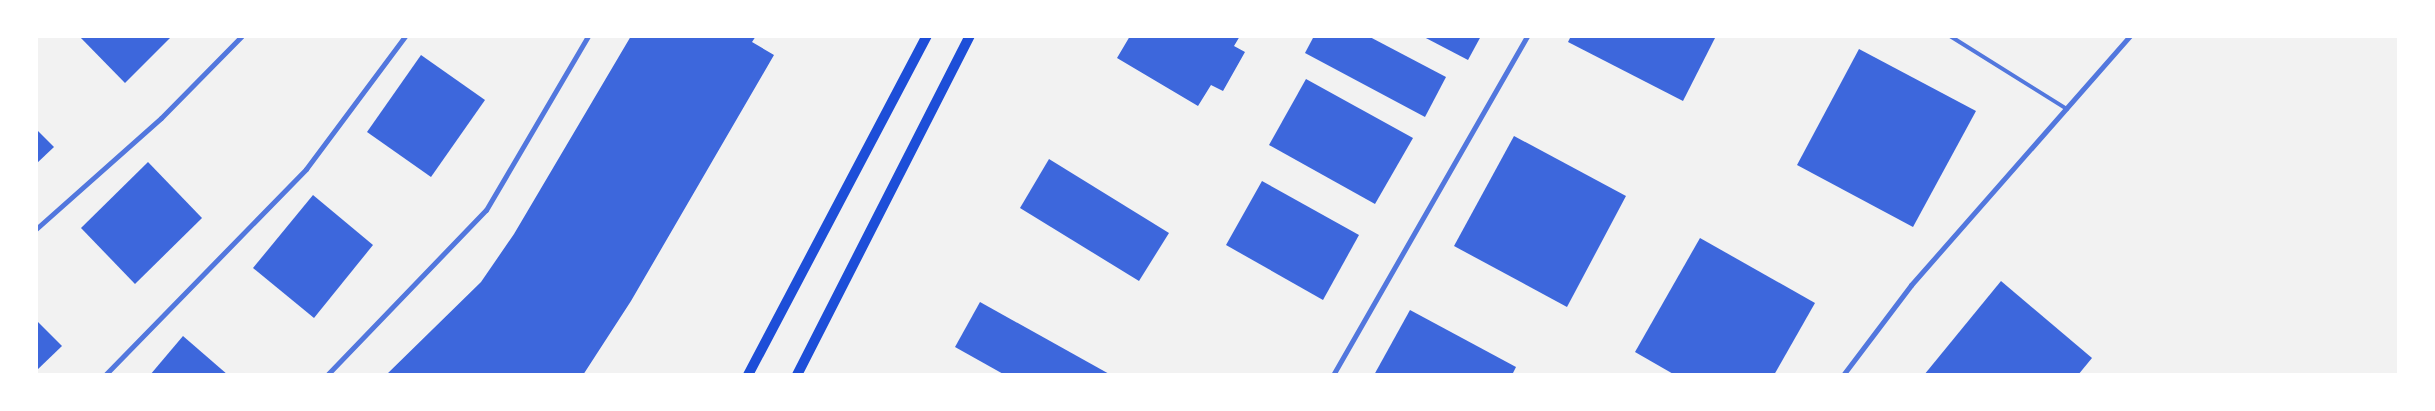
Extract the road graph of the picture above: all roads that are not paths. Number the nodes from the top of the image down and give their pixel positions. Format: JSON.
{"nodes":[{"id":1,"x":242,"y":36,"type":"edge"},
{"id":2,"x":405,"y":36,"type":"edge"},
{"id":3,"x":588,"y":36,"type":"edge"},
{"id":4,"x":928,"y":36,"type":"edge"},
{"id":5,"x":970,"y":36,"type":"edge"},
{"id":6,"x":1527,"y":36,"type":"edge"},
{"id":7,"x":1950,"y":36,"type":"edge"},
{"id":8,"x":2130,"y":36,"type":"edge"},
{"id":9,"x":2067,"y":109,"type":"junction"},
{"id":10,"x":36,"y":229,"type":"edge"},
{"id":11,"x":105,"y":375,"type":"edge"},
{"id":12,"x":327,"y":375,"type":"edge"},
{"id":13,"x":748,"y":375,"type":"edge"},
{"id":14,"x":797,"y":375,"type":"edge"},
{"id":15,"x":1332,"y":375,"type":"edge"},
{"id":16,"x":1843,"y":375,"type":"edge"}],
"edges":[{"from":1,"to":10,"type":"street"},
{"from":2,"to":11,"type":"street"},
{"from":3,"to":12,"type":"street"},
{"from":4,"to":13,"type":"main road"},
{"from":5,"to":14,"type":"main road"},
{"from":6,"to":15,"type":"street"},
{"from":7,"to":9,"type":"lane"},
{"from":8,"to":9,"type":"street"},
{"from":9,"to":16,"type":"street"}]}
